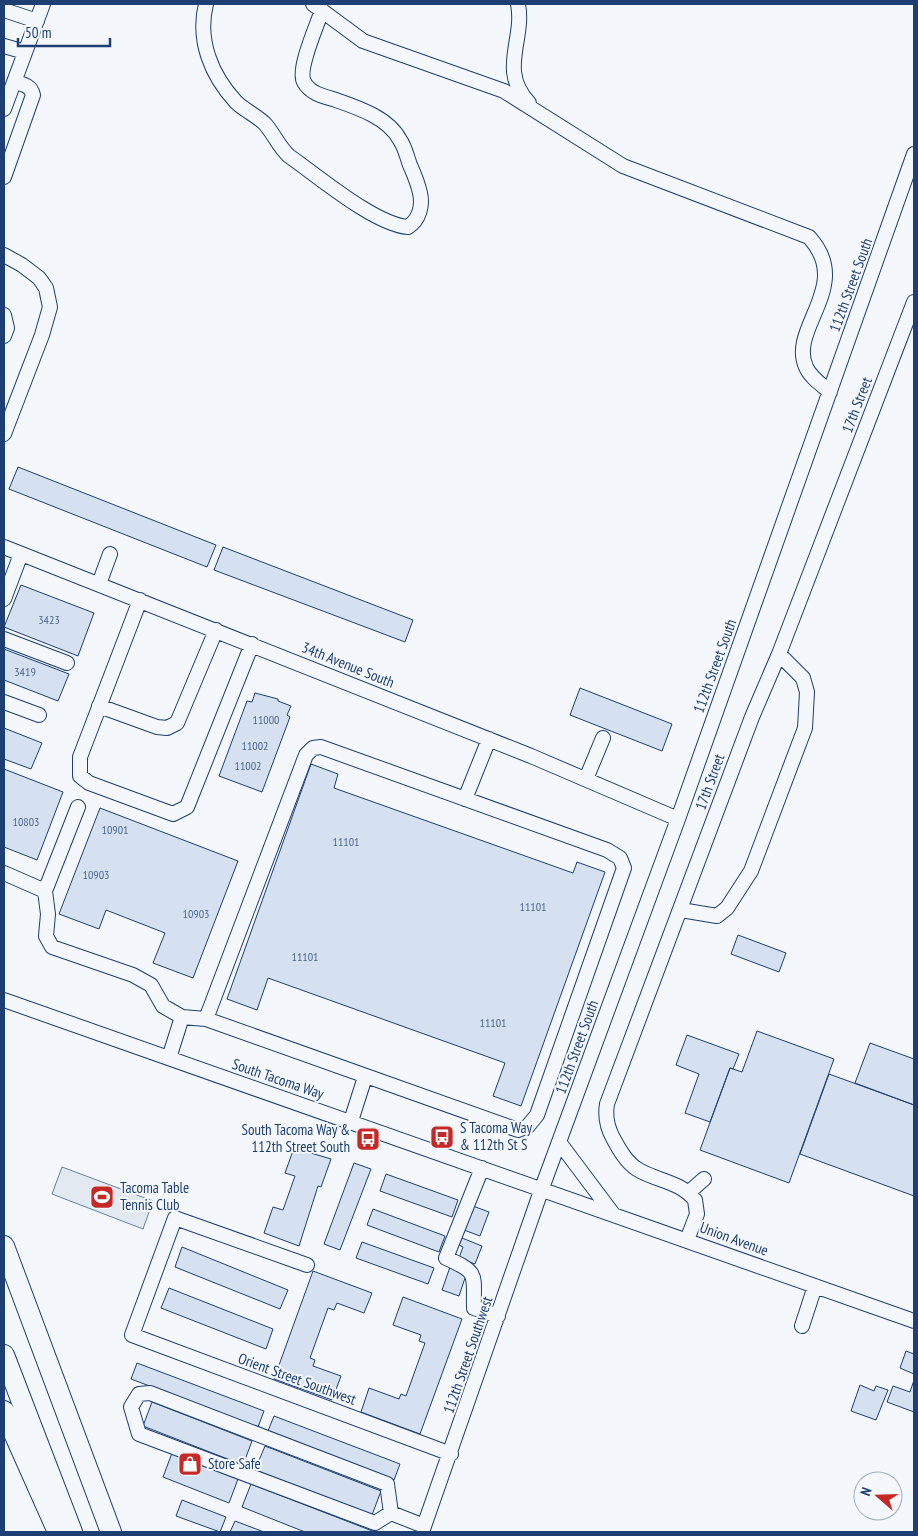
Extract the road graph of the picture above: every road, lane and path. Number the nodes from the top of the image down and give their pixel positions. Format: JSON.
{"nodes":[{"id":1,"x":44,"y":4,"type":"edge"},
{"id":2,"x":206,"y":4,"type":"edge"},
{"id":3,"x":518,"y":4,"type":"edge"},
{"id":4,"x":318,"y":7,"type":"edge"},
{"id":5,"x":4,"y":10,"type":"edge"},
{"id":6,"x":37,"y":21,"type":"junction"},
{"id":7,"x":4,"y":46,"type":"edge"},
{"id":8,"x":25,"y":52,"type":"junction"},
{"id":9,"x":14,"y":82,"type":"junction"},
{"id":10,"x":4,"y":109,"type":"edge"},
{"id":11,"x":550,"y":120,"type":"junction"},
{"id":12,"x":914,"y":154,"type":"edge"},
{"id":13,"x":4,"y":177,"type":"edge"},
{"id":14,"x":4,"y":255,"type":"edge"},
{"id":15,"x":914,"y":302,"type":"edge"},
{"id":16,"x":4,"y":315,"type":"edge"},
{"id":17,"x":4,"y":336,"type":"edge"},
{"id":18,"x":830,"y":392,"type":"junction"},
{"id":19,"x":4,"y":434,"type":"edge"},
{"id":20,"x":4,"y":539,"type":"edge"},
{"id":21,"x":4,"y":547,"type":"edge"},
{"id":22,"x":21,"y":554,"type":"junction"},
{"id":23,"x":110,"y":554,"type":"dead end"},
{"id":24,"x":100,"y":584,"type":"junction"},
{"id":25,"x":4,"y":599,"type":"edge"},
{"id":26,"x":140,"y":600,"type":"junction"},
{"id":27,"x":216,"y":630,"type":"junction"},
{"id":28,"x":4,"y":639,"type":"edge"},
{"id":29,"x":252,"y":644,"type":"junction"},
{"id":30,"x":779,"y":654,"type":"junction"},
{"id":31,"x":67,"y":663,"type":"dead end"},
{"id":32,"x":4,"y":702,"type":"edge"},
{"id":33,"x":100,"y":706,"type":"junction"},
{"id":34,"x":39,"y":715,"type":"dead end"},
{"id":35,"x":603,"y":738,"type":"dead end"},
{"id":36,"x":489,"y":739,"type":"junction"},
{"id":37,"x":586,"y":779,"type":"junction"},
{"id":38,"x":465,"y":799,"type":"junction"},
{"id":39,"x":78,"y":807,"type":"dead end"},
{"id":40,"x":678,"y":819,"type":"junction"},
{"id":41,"x":4,"y":873,"type":"edge"},
{"id":42,"x":45,"y":891,"type":"junction"},
{"id":43,"x":681,"y":910,"type":"junction"},
{"id":44,"x":4,"y":1000,"type":"edge"},
{"id":45,"x":182,"y":1017,"type":"junction"},
{"id":46,"x":206,"y":1019,"type":"junction"},
{"id":47,"x":169,"y":1058,"type":"junction"},
{"id":48,"x":365,"y":1077,"type":"junction"},
{"id":49,"x":350,"y":1122,"type":"junction"},
{"id":50,"x":559,"y":1142,"type":"junction"},
{"id":51,"x":482,"y":1168,"type":"junction"},
{"id":52,"x":704,"y":1179,"type":"dead end"},
{"id":53,"x":542,"y":1188,"type":"junction"},
{"id":54,"x":688,"y":1193,"type":"junction"},
{"id":55,"x":613,"y":1215,"type":"junction"},
{"id":56,"x":687,"y":1240,"type":"junction"},
{"id":57,"x":4,"y":1246,"type":"edge"},
{"id":58,"x":307,"y":1265,"type":"dead end"},
{"id":59,"x":816,"y":1286,"type":"junction"},
{"id":60,"x":498,"y":1316,"type":"junction"},
{"id":61,"x":914,"y":1321,"type":"edge"},
{"id":62,"x":802,"y":1326,"type":"dead end"},
{"id":63,"x":4,"y":1355,"type":"edge"},
{"id":64,"x":4,"y":1411,"type":"edge"},
{"id":65,"x":451,"y":1454,"type":"junction"},
{"id":66,"x":390,"y":1513,"type":"junction"},
{"id":67,"x":423,"y":1529,"type":"edge"},
{"id":68,"x":58,"y":1532,"type":"edge"},
{"id":69,"x":72,"y":1532,"type":"edge"},
{"id":70,"x":111,"y":1532,"type":"edge"}],
"edges":[{"from":1,"to":6,"type":"street"},
{"from":2,"to":4,"type":"street"},
{"from":3,"to":11,"type":"street"},
{"from":4,"to":11,"type":"street"},
{"from":5,"to":6,"type":"street"},
{"from":6,"to":8,"type":"street"},
{"from":7,"to":8,"type":"street"},
{"from":8,"to":9,"type":"street"},
{"from":9,"to":10,"type":"street"},
{"from":9,"to":13,"type":"street"},
{"from":11,"to":18,"type":"street"},
{"from":12,"to":18,"type":"street","name":"112th Street South"},
{"from":14,"to":19,"type":"street"},
{"from":15,"to":30,"type":"street","name":"17th Street"},
{"from":16,"to":17,"type":"street"},
{"from":18,"to":40,"type":"street","name":"112th Street South"},
{"from":20,"to":22,"type":"street"},
{"from":21,"to":22,"type":"street","name":"34th Avenue South"},
{"from":22,"to":24,"type":"street","name":"34th Avenue South"},
{"from":22,"to":25,"type":"street"},
{"from":23,"to":24,"type":"street"},
{"from":24,"to":26,"type":"street","name":"34th Avenue South"},
{"from":26,"to":27,"type":"street","name":"34th Avenue South"},
{"from":26,"to":33,"type":"street"},
{"from":27,"to":29,"type":"street","name":"34th Avenue South"},
{"from":27,"to":33,"type":"street"},
{"from":28,"to":31,"type":"street"},
{"from":29,"to":33,"type":"street"},
{"from":29,"to":36,"type":"street","name":"34th Avenue South"},
{"from":30,"to":43,"type":"street","name":"17th Street"},
{"from":30,"to":43,"type":"street"},
{"from":32,"to":34,"type":"street"},
{"from":35,"to":37,"type":"street"},
{"from":36,"to":37,"type":"street","name":"34th Avenue South"},
{"from":36,"to":38,"type":"street"},
{"from":37,"to":40,"type":"street","name":"34th Avenue South"},
{"from":38,"to":46,"type":"street"},
{"from":38,"to":48,"type":"street"},
{"from":39,"to":42,"type":"street"},
{"from":40,"to":50,"type":"street","name":"112th Street South"},
{"from":41,"to":42,"type":"street"},
{"from":42,"to":45,"type":"street"},
{"from":43,"to":54,"type":"street","name":"17th Street"},
{"from":44,"to":47,"type":"street","name":"South Tacoma Way"},
{"from":45,"to":46,"type":"street"},
{"from":45,"to":47,"type":"street"},
{"from":46,"to":48,"type":"street"},
{"from":47,"to":49,"type":"street","name":"South Tacoma Way"},
{"from":48,"to":49,"type":"street"},
{"from":49,"to":51,"type":"street","name":"South Tacoma Way"},
{"from":50,"to":53,"type":"street","name":"112th Street South"},
{"from":50,"to":55,"type":"street"},
{"from":51,"to":53,"type":"street","name":"South Tacoma Way"},
{"from":51,"to":60,"type":"street"},
{"from":52,"to":54,"type":"street"},
{"from":53,"to":55,"type":"street","name":"Union Avenue"},
{"from":53,"to":60,"type":"street","name":"112th Street Southwest"},
{"from":54,"to":56,"type":"street"},
{"from":55,"to":56,"type":"street","name":"Union Avenue"},
{"from":56,"to":59,"type":"street","name":"Union Avenue"},
{"from":57,"to":70,"type":"highway"},
{"from":58,"to":65,"type":"street","name":"Orient Street Southwest"},
{"from":59,"to":61,"type":"street","name":"Union Avenue"},
{"from":59,"to":62,"type":"street"},
{"from":60,"to":65,"type":"street","name":"112th Street Southwest"},
{"from":63,"to":69,"type":"highway"},
{"from":64,"to":68,"type":"highway"},
{"from":65,"to":67,"type":"street","name":"112th Street Southwest"},
{"from":66,"to":66,"type":"street"},
{"from":66,"to":67,"type":"street"}]}
